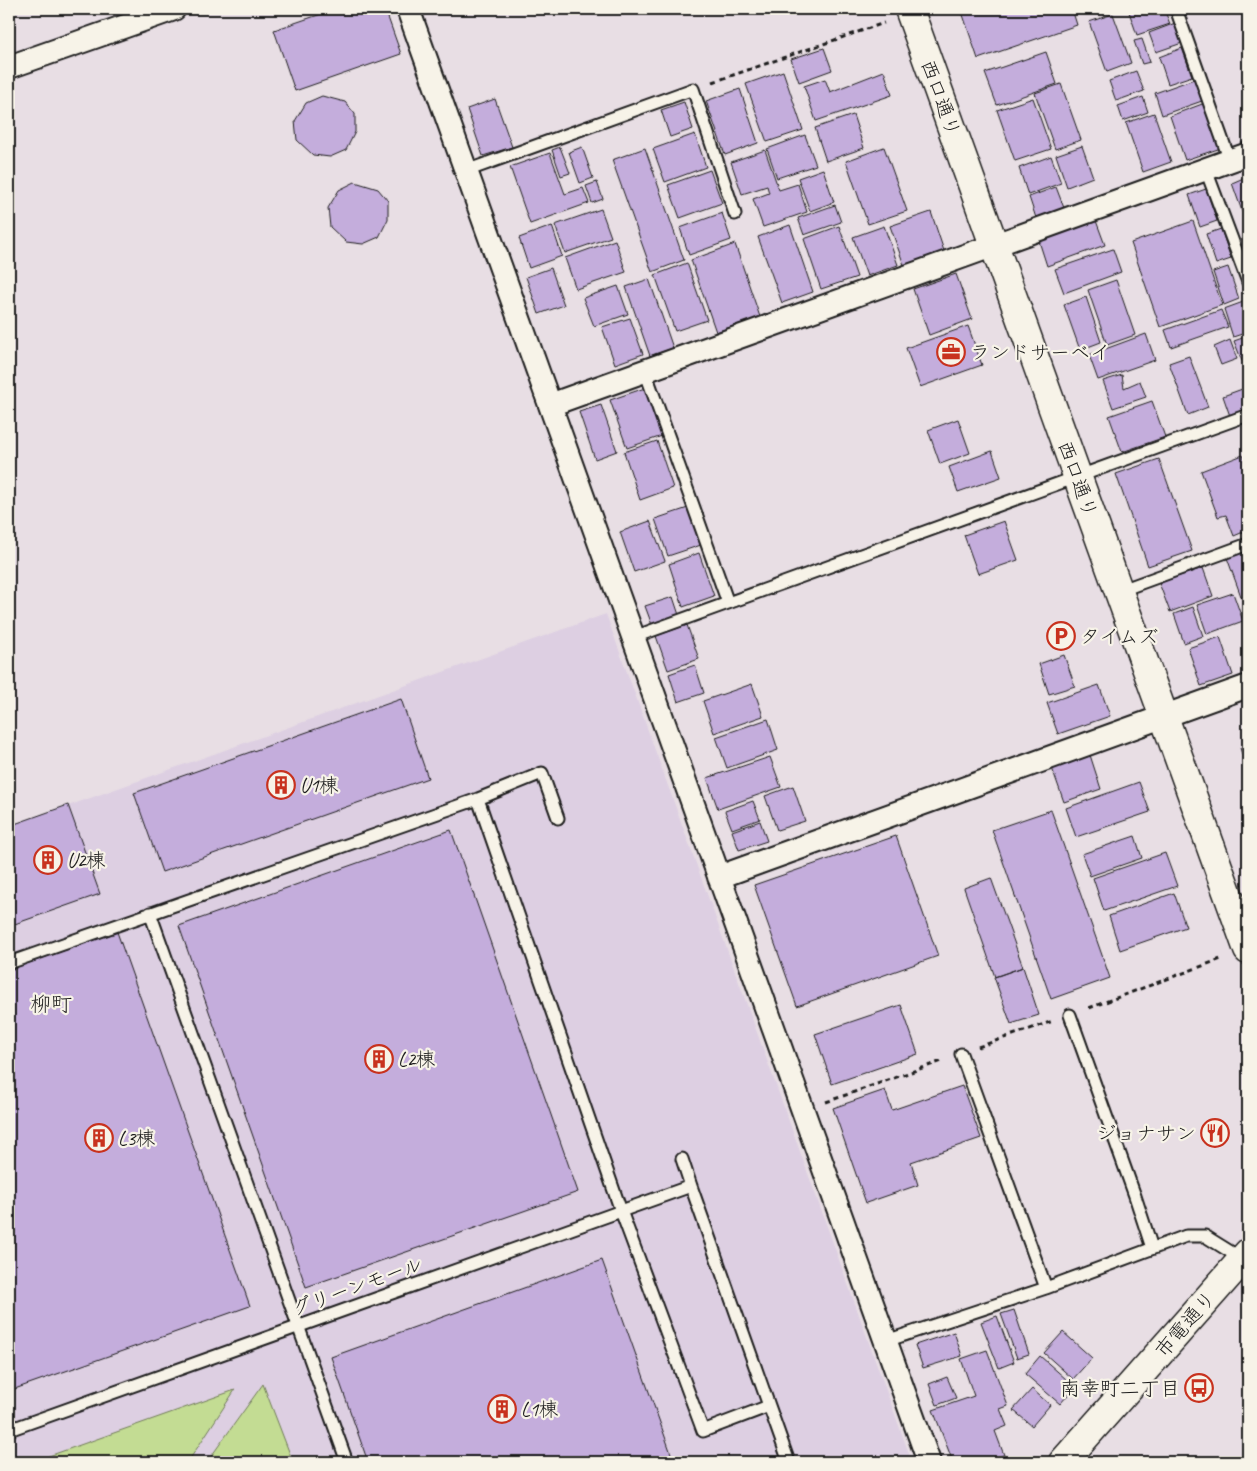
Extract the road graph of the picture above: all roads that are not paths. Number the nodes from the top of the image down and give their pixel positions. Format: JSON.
{"nodes":[{"id":1,"x":174,"y":9,"type":"edge"},
{"id":2,"x":408,"y":9,"type":"edge"},
{"id":3,"x":1176,"y":9,"type":"edge"},
{"id":4,"x":910,"y":11,"type":"edge"},
{"id":5,"x":9,"y":67,"type":"edge"},
{"id":6,"x":1239,"y":158,"type":"edge"},
{"id":7,"x":1206,"y":170,"type":"junction"},
{"id":8,"x":466,"y":171,"type":"junction"},
{"id":9,"x":735,"y":214,"type":"dead end"},
{"id":10,"x":994,"y":245,"type":"junction"},
{"id":11,"x":1248,"y":282,"type":"edge"},
{"id":12,"x":645,"y":371,"type":"junction"},
{"id":13,"x":550,"y":404,"type":"junction"},
{"id":14,"x":1248,"y":416,"type":"edge"},
{"id":15,"x":1078,"y":477,"type":"junction"},
{"id":16,"x":1248,"y":544,"type":"edge"},
{"id":17,"x":1118,"y":591,"type":"junction"},
{"id":18,"x":728,"y":603,"type":"junction"},
{"id":19,"x":634,"y":637,"type":"junction"},
{"id":20,"x":1248,"y":686,"type":"edge"},
{"id":21,"x":1164,"y":716,"type":"junction"},
{"id":22,"x":478,"y":799,"type":"junction"},
{"id":23,"x":558,"y":818,"type":"dead end"},
{"id":24,"x":719,"y":877,"type":"junction"},
{"id":25,"x":150,"y":913,"type":"junction"},
{"id":26,"x":1248,"y":950,"type":"edge"},
{"id":27,"x":9,"y":963,"type":"edge"},
{"id":28,"x":1070,"y":1015,"type":"road end"},
{"id":29,"x":960,"y":1054,"type":"road end"},
{"id":30,"x":682,"y":1159,"type":"dead end"},
{"id":31,"x":692,"y":1186,"type":"junction"},
{"id":32,"x":622,"y":1211,"type":"junction"},
{"id":33,"x":1152,"y":1248,"type":"junction"},
{"id":34,"x":1245,"y":1256,"type":"edge"},
{"id":35,"x":1046,"y":1288,"type":"junction"},
{"id":36,"x":298,"y":1327,"type":"junction"},
{"id":37,"x":886,"y":1341,"type":"junction"},
{"id":38,"x":769,"y":1406,"type":"junction"},
{"id":39,"x":9,"y":1430,"type":"edge"},
{"id":40,"x":347,"y":1462,"type":"edge"},
{"id":41,"x":789,"y":1462,"type":"edge"},
{"id":42,"x":929,"y":1462,"type":"edge"},
{"id":43,"x":1063,"y":1462,"type":"edge"}],
"edges":[{"from":1,"to":5,"type":"street"},
{"from":2,"to":8,"type":"street"},
{"from":3,"to":6,"type":"lane"},
{"from":4,"to":10,"type":"main road","name":"西口通り"},
{"from":6,"to":7,"type":"street"},
{"from":7,"to":10,"type":"street"},
{"from":7,"to":11,"type":"lane"},
{"from":8,"to":9,"type":"lane"},
{"from":8,"to":13,"type":"street"},
{"from":10,"to":12,"type":"street"},
{"from":10,"to":15,"type":"main road","name":"西口通り"},
{"from":12,"to":13,"type":"street"},
{"from":12,"to":18,"type":"lane"},
{"from":13,"to":19,"type":"street"},
{"from":14,"to":15,"type":"lane"},
{"from":15,"to":17,"type":"main road","name":"西口通り"},
{"from":15,"to":18,"type":"lane"},
{"from":16,"to":17,"type":"lane"},
{"from":17,"to":21,"type":"main road","name":"西口通り"},
{"from":18,"to":19,"type":"lane"},
{"from":19,"to":24,"type":"street"},
{"from":20,"to":21,"type":"street"},
{"from":21,"to":24,"type":"street"},
{"from":21,"to":26,"type":"main road","name":"西口通り"},
{"from":22,"to":23,"type":"lane"},
{"from":22,"to":25,"type":"lane"},
{"from":22,"to":32,"type":"lane"},
{"from":24,"to":37,"type":"street"},
{"from":25,"to":27,"type":"lane"},
{"from":25,"to":36,"type":"lane"},
{"from":28,"to":33,"type":"lane"},
{"from":29,"to":35,"type":"lane"},
{"from":30,"to":31,"type":"lane"},
{"from":31,"to":32,"type":"lane","name":"グリーンモール"},
{"from":31,"to":38,"type":"lane"},
{"from":32,"to":36,"type":"lane","name":"グリーンモール"},
{"from":32,"to":38,"type":"lane"},
{"from":33,"to":34,"type":"lane"},
{"from":33,"to":35,"type":"lane"},
{"from":34,"to":43,"type":"main road","name":"市電通り"},
{"from":35,"to":37,"type":"lane"},
{"from":36,"to":39,"type":"lane","name":"グリーンモール"},
{"from":36,"to":40,"type":"lane"},
{"from":37,"to":42,"type":"street"},
{"from":38,"to":41,"type":"lane"}]}
